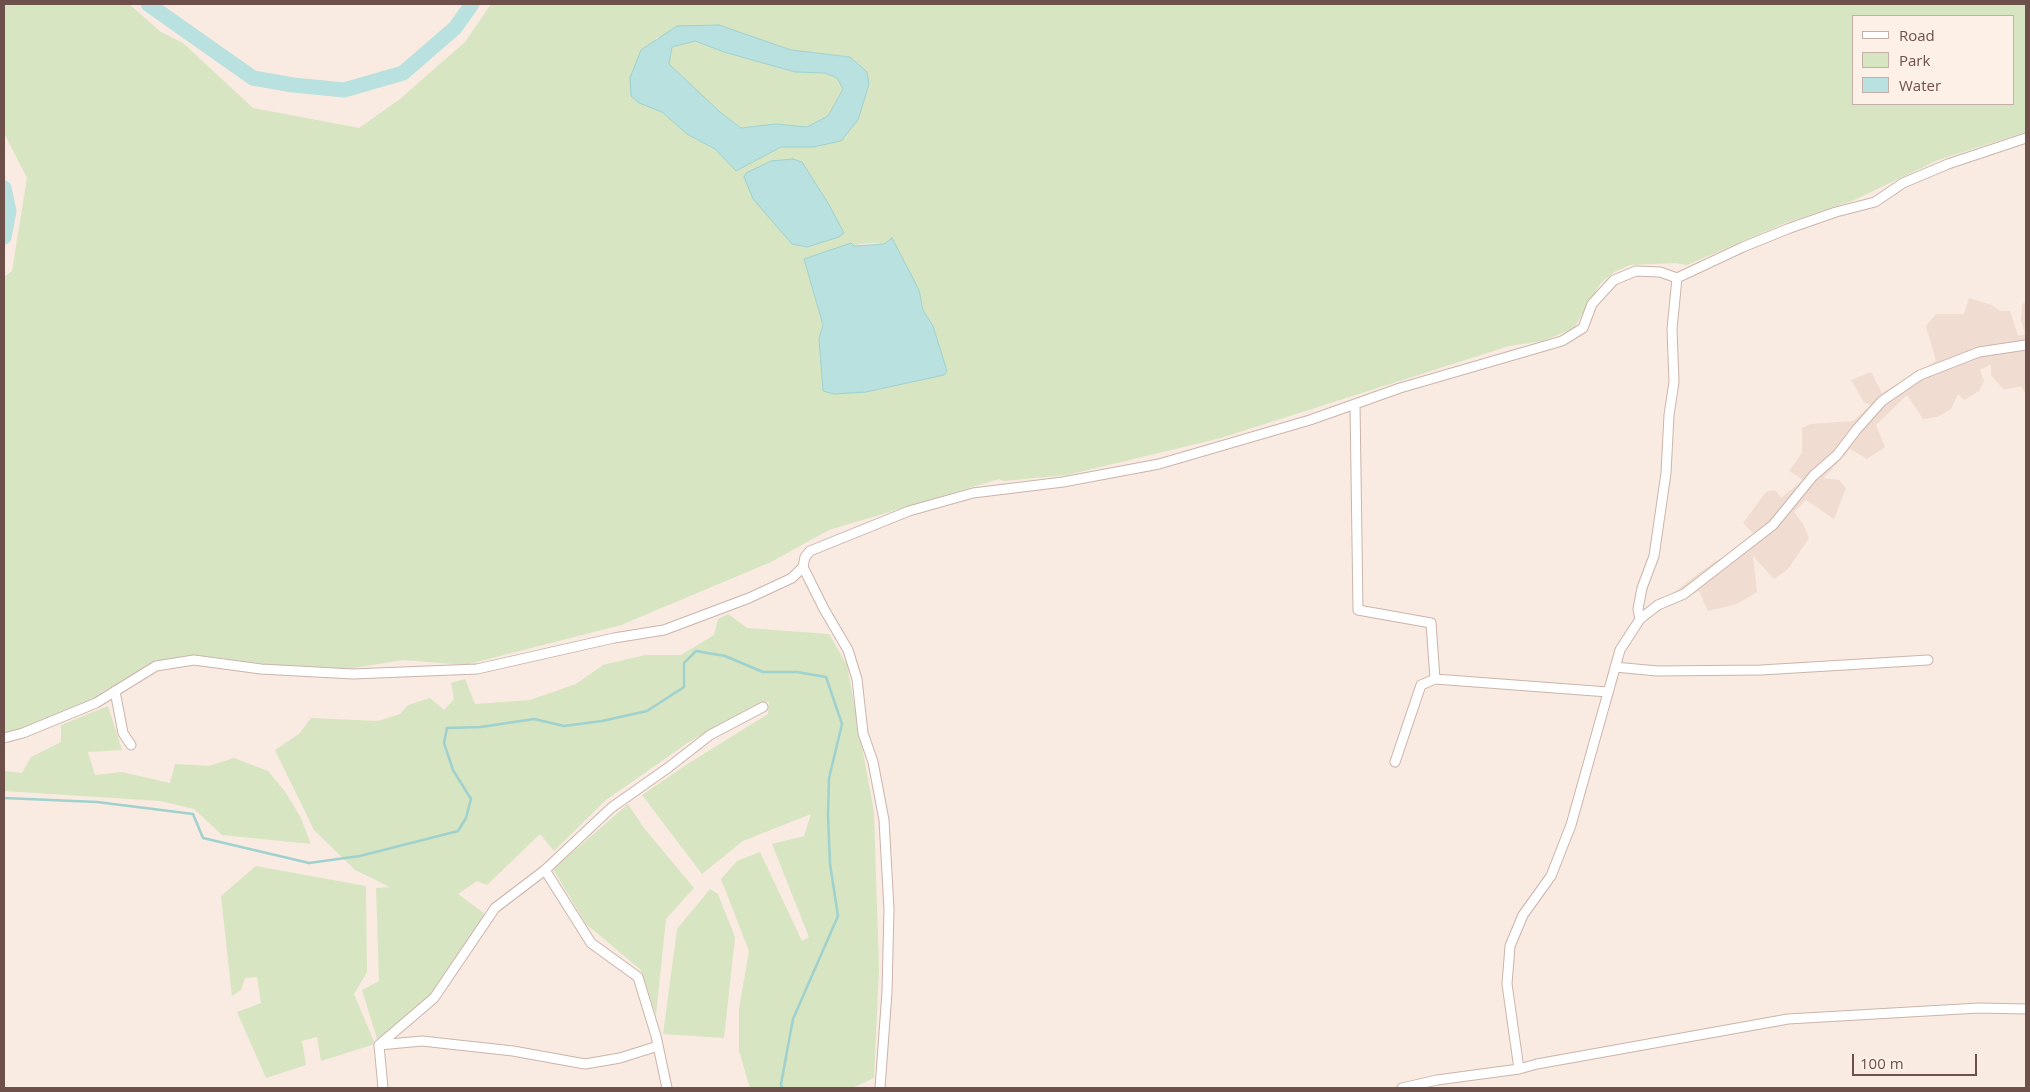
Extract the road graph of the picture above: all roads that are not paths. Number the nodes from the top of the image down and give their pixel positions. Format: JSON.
{"nodes":[{"id":1,"x":2026,"y":138,"type":"edge"},
{"id":2,"x":1677,"y":278,"type":"junction"},
{"id":3,"x":2026,"y":345,"type":"edge"},
{"id":4,"x":1355,"y":404,"type":"junction"},
{"id":5,"x":803,"y":567,"type":"junction"},
{"id":6,"x":1640,"y":619,"type":"junction"},
{"id":7,"x":1928,"y":660,"type":"dead end"},
{"id":8,"x":1615,"y":667,"type":"junction"},
{"id":9,"x":1435,"y":679,"type":"junction"},
{"id":10,"x":115,"y":691,"type":"junction"},
{"id":11,"x":1608,"y":692,"type":"junction"},
{"id":12,"x":763,"y":707,"type":"dead end"},
{"id":13,"x":4,"y":738,"type":"edge"},
{"id":14,"x":131,"y":745,"type":"dead end"},
{"id":15,"x":1395,"y":762,"type":"dead end"},
{"id":16,"x":545,"y":870,"type":"junction"},
{"id":17,"x":2026,"y":1009,"type":"edge"},
{"id":18,"x":379,"y":1045,"type":"junction"},
{"id":19,"x":658,"y":1046,"type":"junction"},
{"id":20,"x":1519,"y":1069,"type":"junction"},
{"id":21,"x":382,"y":1088,"type":"edge"},
{"id":22,"x":667,"y":1088,"type":"edge"},
{"id":23,"x":880,"y":1088,"type":"edge"},
{"id":24,"x":1402,"y":1088,"type":"edge"}],
"edges":[{"from":1,"to":2,"type":"street"},
{"from":2,"to":4,"type":"street"},
{"from":2,"to":6,"type":"street"},
{"from":3,"to":6,"type":"street"},
{"from":4,"to":5,"type":"street"},
{"from":4,"to":9,"type":"street"},
{"from":5,"to":10,"type":"street"},
{"from":5,"to":23,"type":"street"},
{"from":6,"to":8,"type":"street"},
{"from":7,"to":8,"type":"street"},
{"from":8,"to":11,"type":"street"},
{"from":9,"to":11,"type":"street"},
{"from":9,"to":15,"type":"street"},
{"from":10,"to":13,"type":"street"},
{"from":10,"to":14,"type":"street"},
{"from":11,"to":20,"type":"street"},
{"from":12,"to":16,"type":"street"},
{"from":16,"to":18,"type":"street"},
{"from":16,"to":19,"type":"street"},
{"from":17,"to":20,"type":"street"},
{"from":18,"to":19,"type":"street"},
{"from":18,"to":21,"type":"street"},
{"from":19,"to":22,"type":"street"},
{"from":20,"to":24,"type":"street"}]}
